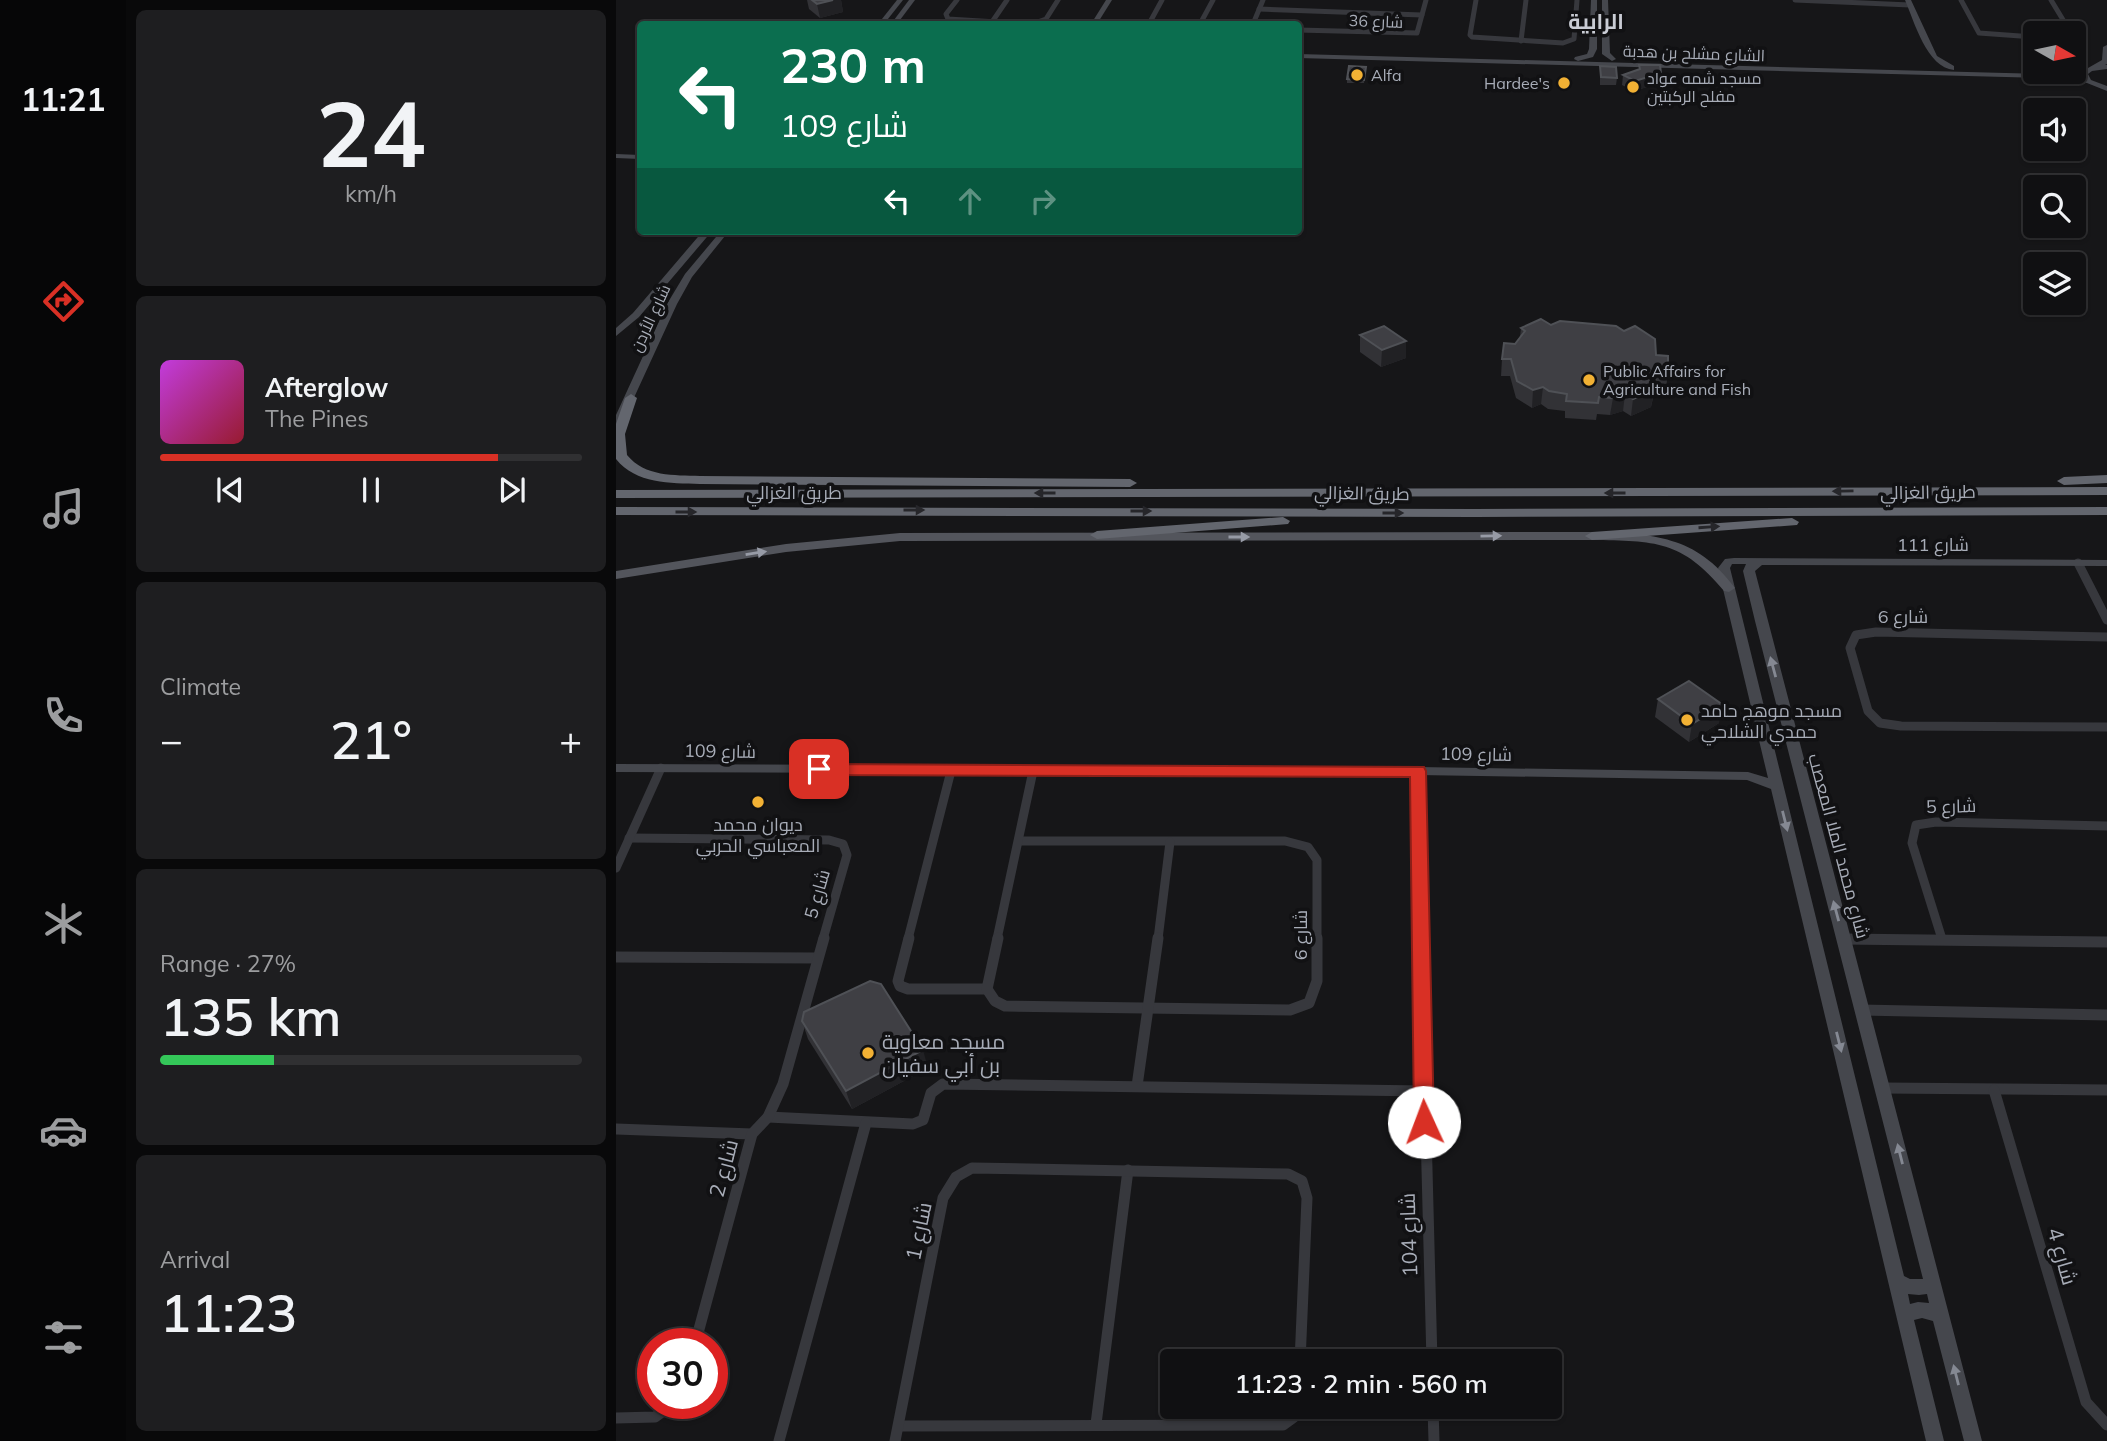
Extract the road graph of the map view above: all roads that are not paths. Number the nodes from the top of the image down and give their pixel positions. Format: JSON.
{"nodes":[{"id":1,"x":912,"y":0,"type":"edge"},
{"id":2,"x":957,"y":0,"type":"edge"},
{"id":3,"x":1007,"y":0,"type":"edge"},
{"id":4,"x":1058,"y":0,"type":"edge"},
{"id":5,"x":1109,"y":0,"type":"edge"},
{"id":6,"x":1162,"y":0,"type":"edge"},
{"id":7,"x":1213,"y":0,"type":"edge"},
{"id":8,"x":1263,"y":0,"type":"edge"},
{"id":9,"x":1426,"y":0,"type":"edge"},
{"id":10,"x":1476,"y":0,"type":"edge"},
{"id":11,"x":1526,"y":0,"type":"edge"},
{"id":12,"x":1577,"y":0,"type":"edge"},
{"id":13,"x":1594,"y":0,"type":"edge"},
{"id":14,"x":1605,"y":0,"type":"edge"},
{"id":15,"x":1795,"y":0,"type":"edge"},
{"id":16,"x":1961,"y":0,"type":"edge"},
{"id":17,"x":2051,"y":0,"type":"edge"},
{"id":18,"x":896,"y":2,"type":"edge"},
{"id":19,"x":1909,"y":2,"type":"edge"},
{"id":20,"x":1259,"y":9,"type":"junction"},
{"id":21,"x":1593,"y":12,"type":"junction"},
{"id":22,"x":1605,"y":12,"type":"junction"},
{"id":23,"x":1422,"y":15,"type":"junction"},
{"id":24,"x":883,"y":21,"type":"edge"},
{"id":25,"x":896,"y":21,"type":"edge"},
{"id":26,"x":952,"y":21,"type":"edge"},
{"id":27,"x":993,"y":21,"type":"edge"},
{"id":28,"x":1040,"y":21,"type":"edge"},
{"id":29,"x":1096,"y":21,"type":"edge"},
{"id":30,"x":1151,"y":21,"type":"edge"},
{"id":31,"x":1202,"y":21,"type":"edge"},
{"id":32,"x":1254,"y":21,"type":"edge"},
{"id":33,"x":2064,"y":21,"type":"edge"},
{"id":34,"x":1302,"y":30,"type":"edge"},
{"id":35,"x":2023,"y":36,"type":"edge"},
{"id":36,"x":1521,"y":41,"type":"junction"},
{"id":37,"x":2107,"y":47,"type":"edge"},
{"id":38,"x":1302,"y":50,"type":"edge"},
{"id":39,"x":1302,"y":56,"type":"edge"},
{"id":40,"x":1934,"y":57,"type":"junction"},
{"id":41,"x":1578,"y":59,"type":"junction"},
{"id":42,"x":1612,"y":59,"type":"junction"},
{"id":43,"x":1662,"y":63,"type":"junction"},
{"id":44,"x":1686,"y":64,"type":"junction"},
{"id":45,"x":1924,"y":67,"type":"junction"},
{"id":46,"x":2099,"y":67,"type":"edge"},
{"id":47,"x":1951,"y":68,"type":"junction"},
{"id":48,"x":2023,"y":70,"type":"edge"},
{"id":49,"x":2088,"y":82,"type":"junction"},
{"id":50,"x":2107,"y":89,"type":"edge"},
{"id":51,"x":616,"y":156,"type":"edge"},
{"id":52,"x":637,"y":157,"type":"edge"},
{"id":53,"x":616,"y":164,"type":"edge"},
{"id":54,"x":637,"y":165,"type":"edge"},
{"id":55,"x":706,"y":235,"type":"edge"},
{"id":56,"x":706,"y":235,"type":"edge"},
{"id":57,"x":722,"y":235,"type":"edge"},
{"id":58,"x":711,"y":249,"type":"junction"},
{"id":59,"x":616,"y":332,"type":"edge"},
{"id":60,"x":631,"y":398,"type":"junction"},
{"id":61,"x":616,"y":426,"type":"edge"},
{"id":62,"x":2107,"y":474,"type":"edge"},
{"id":63,"x":2107,"y":479,"type":"edge"},
{"id":64,"x":2044,"y":482,"type":"junction"},
{"id":65,"x":1905,"y":491,"type":"junction"},
{"id":66,"x":2107,"y":491,"type":"edge"},
{"id":67,"x":1370,"y":492,"type":"junction"},
{"id":68,"x":622,"y":494,"type":"edge"},
{"id":69,"x":617,"y":511,"type":"edge"},
{"id":70,"x":2003,"y":511,"type":"junction"},
{"id":71,"x":2107,"y":511,"type":"edge"},
{"id":72,"x":1351,"y":512,"type":"junction"},
{"id":73,"x":1878,"y":512,"type":"junction"},
{"id":74,"x":2107,"y":518,"type":"edge"},
{"id":75,"x":1097,"y":534,"type":"junction"},
{"id":76,"x":1592,"y":536,"type":"junction"},
{"id":77,"x":1758,"y":562,"type":"junction"},
{"id":78,"x":2078,"y":563,"type":"junction"},
{"id":79,"x":2107,"y":563,"type":"edge"},
{"id":80,"x":616,"y":575,"type":"edge"},
{"id":81,"x":1729,"y":588,"type":"junction"},
{"id":82,"x":2107,"y":620,"type":"edge"},
{"id":83,"x":1736,"y":621,"type":"junction"},
{"id":84,"x":1761,"y":621,"type":"junction"},
{"id":85,"x":2107,"y":637,"type":"edge"},
{"id":86,"x":2107,"y":727,"type":"edge"},
{"id":87,"x":1771,"y":764,"type":"junction"},
{"id":88,"x":616,"y":768,"type":"edge"},
{"id":89,"x":661,"y":768,"type":"junction"},
{"id":90,"x":951,"y":771,"type":"junction"},
{"id":91,"x":1033,"y":771,"type":"junction"},
{"id":92,"x":1418,"y":771,"type":"junction"},
{"id":93,"x":1748,"y":776,"type":"junction"},
{"id":94,"x":1777,"y":786,"type":"junction"},
{"id":95,"x":2107,"y":826,"type":"edge"},
{"id":96,"x":629,"y":838,"type":"junction"},
{"id":97,"x":1020,"y":841,"type":"junction"},
{"id":98,"x":1170,"y":842,"type":"junction"},
{"id":99,"x":616,"y":867,"type":"edge"},
{"id":100,"x":1843,"y":939,"type":"junction"},
{"id":101,"x":1942,"y":940,"type":"junction"},
{"id":102,"x":2107,"y":942,"type":"edge"},
{"id":103,"x":616,"y":957,"type":"edge"},
{"id":104,"x":817,"y":958,"type":"junction"},
{"id":105,"x":987,"y":989,"type":"junction"},
{"id":106,"x":1149,"y":1009,"type":"junction"},
{"id":107,"x":1861,"y":1010,"type":"junction"},
{"id":108,"x":2107,"y":1015,"type":"edge"},
{"id":109,"x":1137,"y":1086,"type":"junction"},
{"id":110,"x":1883,"y":1088,"type":"junction"},
{"id":111,"x":1994,"y":1090,"type":"junction"},
{"id":112,"x":2107,"y":1090,"type":"edge"},
{"id":113,"x":1423,"y":1091,"type":"junction"},
{"id":114,"x":768,"y":1117,"type":"junction"},
{"id":115,"x":866,"y":1123,"type":"junction"},
{"id":116,"x":616,"y":1129,"type":"edge"},
{"id":117,"x":752,"y":1134,"type":"junction"},
{"id":118,"x":1128,"y":1170,"type":"junction"},
{"id":119,"x":1896,"y":1281,"type":"junction"},
{"id":120,"x":1933,"y":1282,"type":"junction"},
{"id":121,"x":1941,"y":1316,"type":"junction"},
{"id":122,"x":1905,"y":1317,"type":"junction"},
{"id":123,"x":699,"y":1328,"type":"edge"},
{"id":124,"x":1301,"y":1349,"type":"edge"},
{"id":125,"x":1432,"y":1349,"type":"edge"},
{"id":126,"x":616,"y":1418,"type":"edge"},
{"id":127,"x":637,"y":1419,"type":"edge"},
{"id":128,"x":1291,"y":1419,"type":"edge"},
{"id":129,"x":1433,"y":1419,"type":"edge"},
{"id":130,"x":1096,"y":1424,"type":"junction"},
{"id":131,"x":2107,"y":1425,"type":"edge"},
{"id":132,"x":898,"y":1426,"type":"junction"},
{"id":133,"x":779,"y":1441,"type":"edge"},
{"id":134,"x":895,"y":1441,"type":"edge"},
{"id":135,"x":1434,"y":1441,"type":"edge"},
{"id":136,"x":1935,"y":1441,"type":"edge"},
{"id":137,"x":1973,"y":1441,"type":"edge"}],
"edges":[{"from":1,"to":25,"type":"street"},
{"from":2,"to":26,"type":"street"},
{"from":3,"to":27,"type":"street"},
{"from":4,"to":28,"type":"street"},
{"from":5,"to":29,"type":"street"},
{"from":6,"to":30,"type":"street"},
{"from":7,"to":31,"type":"street"},
{"from":8,"to":20,"type":"street"},
{"from":9,"to":23,"type":"street","name":"شارع 36"},
{"from":10,"to":36,"type":"street"},
{"from":11,"to":36,"type":"street"},
{"from":12,"to":36,"type":"street"},
{"from":13,"to":21,"type":"street"},
{"from":14,"to":22,"type":"street"},
{"from":15,"to":19,"type":"street"},
{"from":16,"to":35,"type":"street"},
{"from":17,"to":33,"type":"street"},
{"from":18,"to":24,"type":"street"},
{"from":19,"to":40,"type":"street"},
{"from":20,"to":23,"type":"street"},
{"from":20,"to":32,"type":"street"},
{"from":21,"to":22,"type":"street"},
{"from":21,"to":41,"type":"street"},
{"from":22,"to":42,"type":"street"},
{"from":23,"to":34,"type":"street","name":"شارع 36"},
{"from":37,"to":46,"type":"street"},
{"from":38,"to":41,"type":"street","name":"الشارع مشلح بن هدبة"},
{"from":39,"to":43,"type":"street","name":"الشارع مشلح بن هدبة"},
{"from":40,"to":45,"type":"street"},
{"from":40,"to":47,"type":"street"},
{"from":41,"to":42,"type":"street","name":"الشارع مشلح بن هدبة"},
{"from":42,"to":43,"type":"street","name":"الشارع مشلح بن هدبة"},
{"from":43,"to":44,"type":"street","name":"الشارع مشلح بن هدبة"},
{"from":44,"to":45,"type":"street","name":"الشارع مشلح بن هدبة"},
{"from":44,"to":49,"type":"street","name":"الشارع مشلح بن هدبة"},
{"from":45,"to":47,"type":"street","name":"الشارع مشلح بن هدبة"},
{"from":46,"to":49,"type":"street"},
{"from":47,"to":48,"type":"street","name":"الشارع مشلح بن هدبة"},
{"from":49,"to":50,"type":"street"},
{"from":51,"to":52,"type":"street"},
{"from":53,"to":54,"type":"street"},
{"from":55,"to":58,"type":"street"},
{"from":56,"to":59,"type":"street","name":"شارع الأردن"},
{"from":57,"to":58,"type":"street","name":"شارع الأردن"},
{"from":58,"to":60,"type":"street","name":"شارع الأردن"},
{"from":60,"to":61,"type":"street","name":"شارع الأردن"},
{"from":60,"to":67,"type":"highway"},
{"from":62,"to":64,"type":"highway"},
{"from":63,"to":64,"type":"highway"},
{"from":64,"to":65,"type":"highway"},
{"from":65,"to":66,"type":"highway","name":"طريق الغزالي"},
{"from":65,"to":67,"type":"highway","name":"طريق الغزالي","one_way":true},
{"from":67,"to":68,"type":"highway","name":"طريق الغزالي","one_way":true},
{"from":69,"to":72,"type":"highway","name":"طريق الغزالي","one_way":true},
{"from":70,"to":71,"type":"highway","name":"طريق الغزالي"},
{"from":70,"to":73,"type":"highway","name":"طريق الغزالي"},
{"from":70,"to":74,"type":"highway"},
{"from":72,"to":73,"type":"highway","name":"طريق الغزالي","one_way":true},
{"from":72,"to":75,"type":"highway"},
{"from":76,"to":73,"type":"highway","one_way":true},
{"from":75,"to":76,"type":"main road","one_way":true},
{"from":80,"to":75,"type":"main road","one_way":true},
{"from":76,"to":81,"type":"main road"},
{"from":77,"to":78,"type":"street","name":"شارع 111"},
{"from":77,"to":81,"type":"street"},
{"from":77,"to":84,"type":"street","name":"شارع محمد الملا المعصب"},
{"from":78,"to":79,"type":"street","name":"شارع 111"},
{"from":78,"to":82,"type":"street"},
{"from":81,"to":83,"type":"street"},
{"from":83,"to":84,"type":"street"},
{"from":83,"to":87,"type":"street"},
{"from":100,"to":84,"type":"street","name":"شارع محمد الملا المعصب","one_way":true},
{"from":85,"to":86,"type":"street","name":"شارع 6"},
{"from":87,"to":93,"type":"street","name":"شارع 109"},
{"from":87,"to":94,"type":"street"},
{"from":88,"to":89,"type":"street","name":"شارع 109"},
{"from":89,"to":90,"type":"street","name":"شارع 109"},
{"from":89,"to":96,"type":"street"},
{"from":90,"to":91,"type":"street","name":"شارع 109"},
{"from":90,"to":105,"type":"street"},
{"from":91,"to":92,"type":"street","name":"شارع 109"},
{"from":91,"to":97,"type":"street"},
{"from":92,"to":93,"type":"street","name":"شارع 109"},
{"from":92,"to":113,"type":"street","name":"شارع 104"},
{"from":93,"to":94,"type":"street","name":"شارع 109"},
{"from":94,"to":119,"type":"street","one_way":true},
{"from":95,"to":101,"type":"street","name":"شارع 5"},
{"from":96,"to":99,"type":"street"},
{"from":96,"to":104,"type":"street","name":"شارع 5"},
{"from":97,"to":98,"type":"street","name":"شارع 6"},
{"from":97,"to":105,"type":"street"},
{"from":98,"to":106,"type":"street"},
{"from":98,"to":106,"type":"street","name":"شارع 6"},
{"from":100,"to":101,"type":"street"},
{"from":100,"to":107,"type":"street","name":"شارع محمد الملا المعصب"},
{"from":101,"to":102,"type":"street"},
{"from":103,"to":104,"type":"street"},
{"from":104,"to":114,"type":"street","name":"شارع 5"},
{"from":105,"to":106,"type":"street","name":"شارع 6"},
{"from":106,"to":109,"type":"street"},
{"from":107,"to":108,"type":"street"},
{"from":107,"to":110,"type":"street","name":"شارع محمد الملا المعصب"},
{"from":109,"to":113,"type":"street"},
{"from":109,"to":115,"type":"street"},
{"from":110,"to":111,"type":"street"},
{"from":120,"to":110,"type":"street","name":"شارع محمد الملا المعصب","one_way":true},
{"from":111,"to":112,"type":"street"},
{"from":111,"to":131,"type":"street","name":"شارع 4"},
{"from":113,"to":125,"type":"street","name":"شارع 104"},
{"from":114,"to":115,"type":"street"},
{"from":114,"to":117,"type":"street","name":"شارع 5"},
{"from":115,"to":133,"type":"street"},
{"from":116,"to":117,"type":"street","name":"شارع 2"},
{"from":117,"to":123,"type":"street","name":"شارع 2"},
{"from":118,"to":124,"type":"street","name":"شارع 1"},
{"from":118,"to":130,"type":"street"},
{"from":118,"to":132,"type":"street","name":"شارع 1"},
{"from":119,"to":120,"type":"street"},
{"from":119,"to":122,"type":"street"},
{"from":120,"to":121,"type":"street","name":"شارع محمد الملا المعصب"},
{"from":121,"to":122,"type":"street"},
{"from":137,"to":121,"type":"street","name":"شارع محمد الملا المعصب","one_way":true},
{"from":122,"to":136,"type":"street"},
{"from":126,"to":127,"type":"street"},
{"from":128,"to":130,"type":"street"},
{"from":129,"to":135,"type":"street"},
{"from":130,"to":132,"type":"street"},
{"from":132,"to":134,"type":"street","name":"شارع 1"}]}
